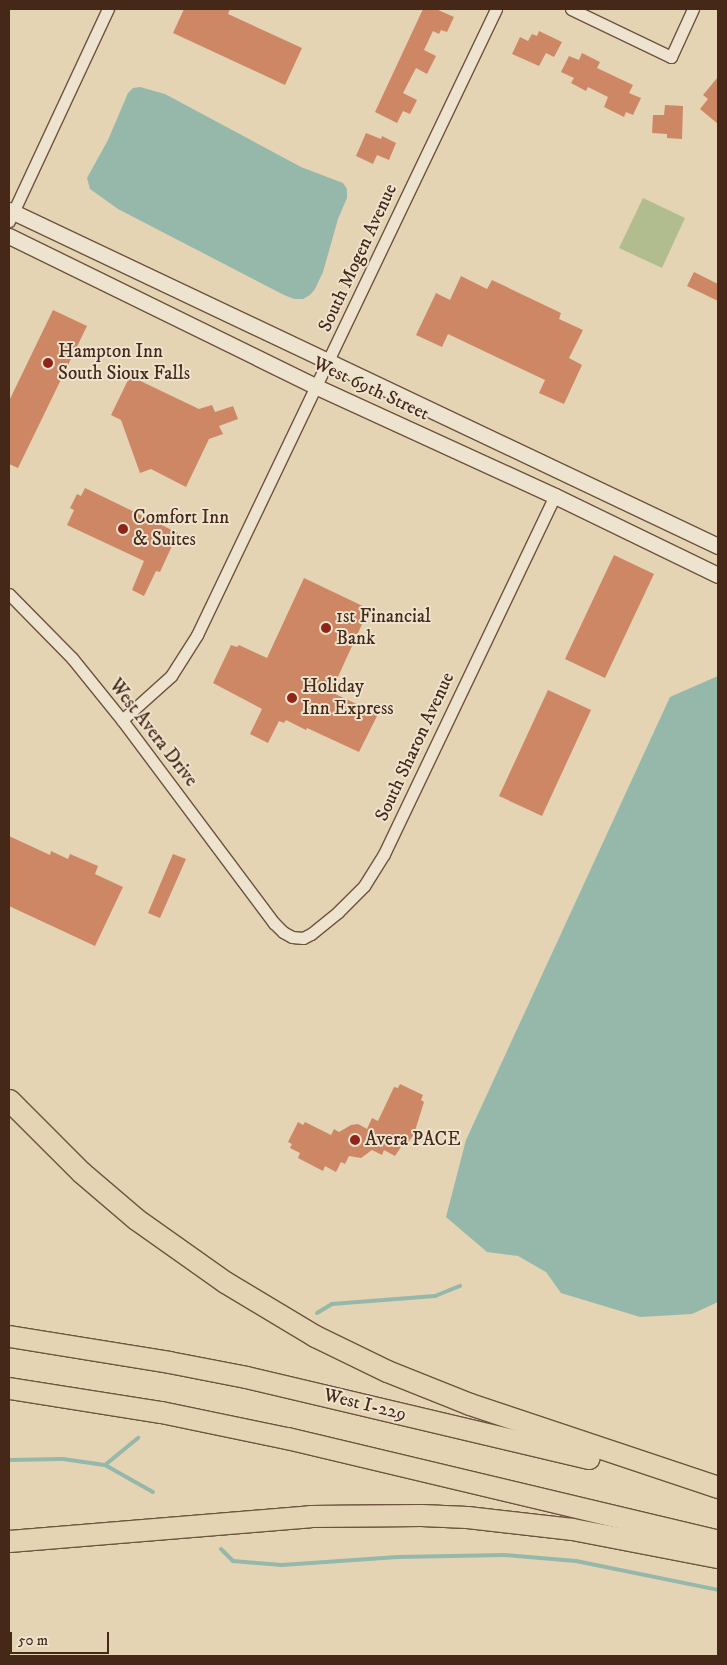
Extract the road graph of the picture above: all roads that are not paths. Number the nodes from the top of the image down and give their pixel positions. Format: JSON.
{"nodes":[{"id":1,"x":108,"y":9,"type":"edge"},
{"id":2,"x":496,"y":9,"type":"edge"},
{"id":3,"x":571,"y":9,"type":"edge"},
{"id":4,"x":693,"y":9,"type":"edge"},
{"id":5,"x":10,"y":215,"type":"edge"},
{"id":6,"x":9,"y":236,"type":"edge"},
{"id":7,"x":328,"y":362,"type":"junction"},
{"id":8,"x":317,"y":387,"type":"junction"},
{"id":9,"x":555,"y":496,"type":"junction"},
{"id":10,"x":718,"y":546,"type":"edge"},
{"id":11,"x":718,"y":574,"type":"edge"},
{"id":12,"x":9,"y":594,"type":"edge"},
{"id":13,"x":122,"y":720,"type":"junction"},
{"id":14,"x":260,"y":903,"type":"joint"},
{"id":15,"x":9,"y":1100,"type":"edge"},
{"id":16,"x":9,"y":1336,"type":"edge"},
{"id":17,"x":9,"y":1388,"type":"edge"},
{"id":18,"x":718,"y":1488,"type":"edge"},
{"id":19,"x":9,"y":1541,"type":"edge"},
{"id":20,"x":718,"y":1541,"type":"edge"},
{"id":21,"x":718,"y":1557,"type":"edge"}],
"edges":[{"from":1,"to":5,"type":"street"},
{"from":2,"to":7,"type":"street","name":"South Mogen Avenue"},
{"from":3,"to":4,"type":"street"},
{"from":5,"to":7,"type":"street","name":"West 69th Street"},
{"from":6,"to":8,"type":"street","name":"West 69th Street"},
{"from":7,"to":8,"type":"street","name":"South Mogen Avenue"},
{"from":7,"to":10,"type":"street","name":"West 69th Street"},
{"from":8,"to":9,"type":"street","name":"West 69th Street"},
{"from":8,"to":13,"type":"street","name":"South Mogen Avenue"},
{"from":9,"to":11,"type":"street","name":"West 69th Street"},
{"from":9,"to":14,"type":"street","name":"South Sharon Avenue"},
{"from":12,"to":13,"type":"street","name":"West Avera Drive"},
{"from":13,"to":14,"type":"street","name":"West Avera Drive"},
{"from":15,"to":18,"type":"highway"},
{"from":16,"to":18,"type":"highway","name":"West I-229"},
{"from":17,"to":20,"type":"highway"},
{"from":19,"to":21,"type":"highway"}]}
